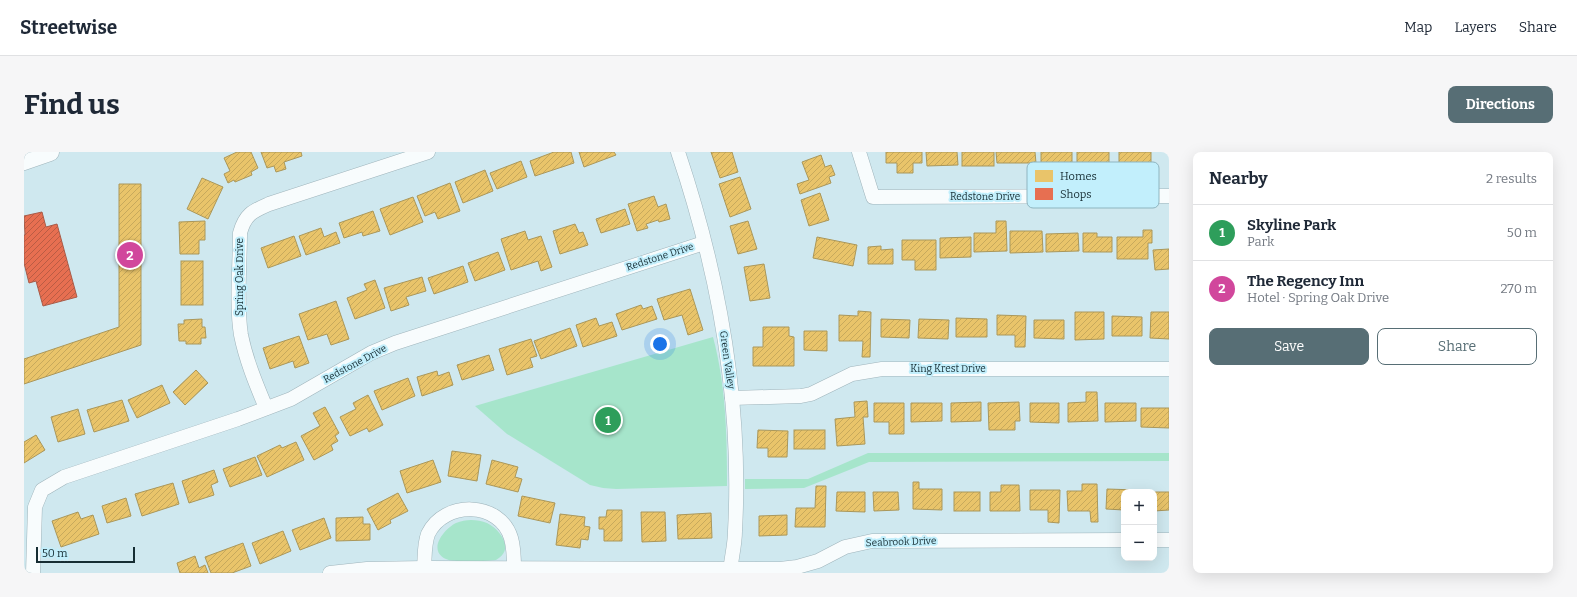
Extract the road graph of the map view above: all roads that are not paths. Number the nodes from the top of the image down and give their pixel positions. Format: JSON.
{"nodes":[{"id":1,"x":50,"y":152,"type":"edge"},
{"id":2,"x":428,"y":152,"type":"edge"},
{"id":3,"x":678,"y":152,"type":"edge"},
{"id":4,"x":859,"y":152,"type":"edge"},
{"id":5,"x":24,"y":161,"type":"edge"},
{"id":6,"x":1027,"y":196,"type":"edge"},
{"id":7,"x":1159,"y":196,"type":"edge"},
{"id":8,"x":1169,"y":196,"type":"edge"},
{"id":9,"x":704,"y":243,"type":"junction"},
{"id":10,"x":1169,"y":369,"type":"edge"},
{"id":11,"x":732,"y":398,"type":"junction"},
{"id":12,"x":266,"y":408,"type":"junction"},
{"id":13,"x":1121,"y":540,"type":"edge"},
{"id":14,"x":1157,"y":540,"type":"edge"},
{"id":15,"x":1169,"y":540,"type":"edge"},
{"id":16,"x":424,"y":568,"type":"junction"},
{"id":17,"x":514,"y":569,"type":"junction"},
{"id":18,"x":730,"y":571,"type":"edge"},
{"id":19,"x":34,"y":573,"type":"edge"},
{"id":20,"x":330,"y":573,"type":"edge"}],
"edges":[{"from":1,"to":5,"type":"main road"},
{"from":2,"to":12,"type":"street","name":"Spring Oak Drive"},
{"from":3,"to":9,"type":"street","name":"Green Valley"},
{"from":4,"to":6,"type":"street","name":"Redstone Drive"},
{"from":7,"to":8,"type":"street","name":"Redstone Drive"},
{"from":9,"to":11,"type":"street","name":"Green Valley"},
{"from":9,"to":12,"type":"street","name":"Redstone Drive"},
{"from":10,"to":11,"type":"street","name":"King Krest Drive"},
{"from":11,"to":18,"type":"street","name":"Green Valley"},
{"from":12,"to":19,"type":"street","name":"Redstone Drive"},
{"from":13,"to":18,"type":"street","name":"Seabrook Drive"},
{"from":14,"to":15,"type":"street"},
{"from":16,"to":17,"type":"street","name":"Seabrook Drive"},
{"from":16,"to":17,"type":"street"},
{"from":16,"to":20,"type":"street","name":"Seabrook Drive"},
{"from":17,"to":18,"type":"street","name":"Seabrook Drive"}]}
